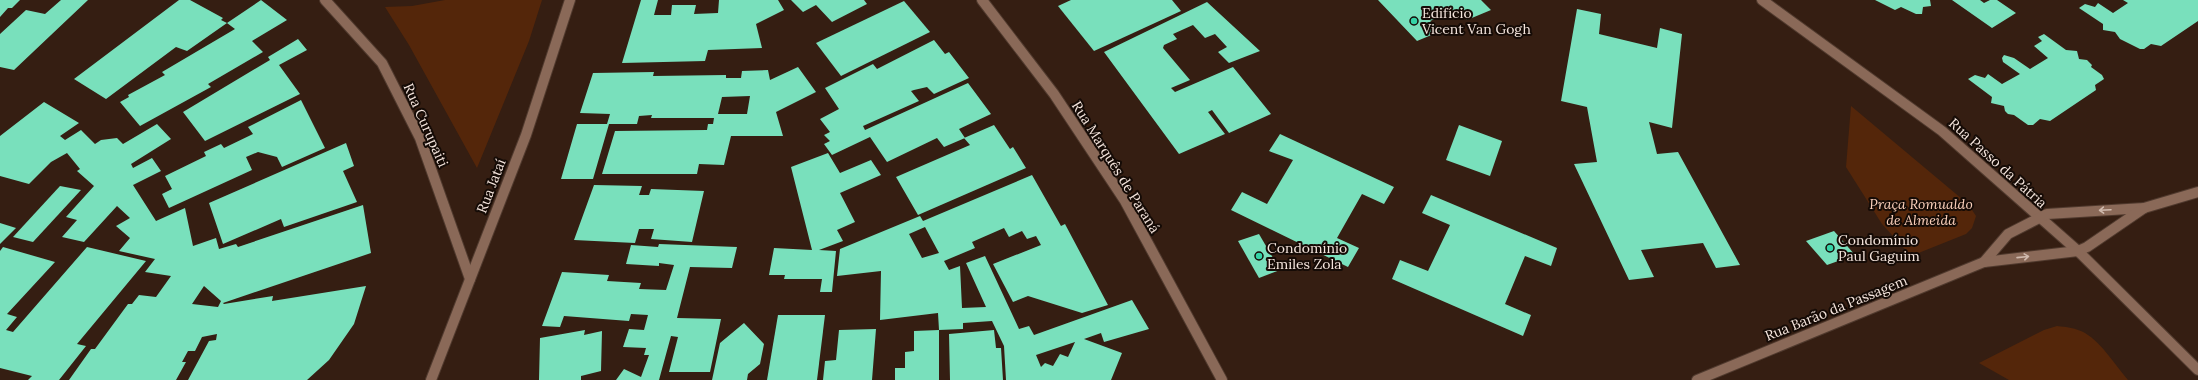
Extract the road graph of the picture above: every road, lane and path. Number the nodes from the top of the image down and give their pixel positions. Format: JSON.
{"nodes":[{"id":1,"x":325,"y":0,"type":"edge"},
{"id":2,"x":570,"y":0,"type":"edge"},
{"id":3,"x":982,"y":0,"type":"edge"},
{"id":4,"x":1762,"y":0,"type":"edge"},
{"id":5,"x":2198,"y":192,"type":"edge"},
{"id":6,"x":2144,"y":208,"type":"junction"},
{"id":7,"x":2039,"y":218,"type":"junction"},
{"id":8,"x":2078,"y":252,"type":"junction"},
{"id":9,"x":1984,"y":262,"type":"junction"},
{"id":10,"x":470,"y":279,"type":"junction"},
{"id":11,"x":2198,"y":370,"type":"edge"},
{"id":12,"x":431,"y":380,"type":"edge"},
{"id":13,"x":1222,"y":380,"type":"edge"},
{"id":14,"x":1697,"y":380,"type":"edge"}],
"edges":[{"from":1,"to":10,"type":"street","name":"Rua Curupaiti"},
{"from":2,"to":10,"type":"street","name":"Rua Jataí"},
{"from":3,"to":13,"type":"street","name":"Rua Marquês de Paraná"},
{"from":4,"to":7,"type":"street","name":"Rua Passo da Pátria"},
{"from":5,"to":6,"type":"street","name":"Rua Barão da Passagem"},
{"from":6,"to":7,"type":"street","name":"Rua Barão da Passagem","one_way":true},
{"from":6,"to":8,"type":"street","name":"Rua Barão da Passagem"},
{"from":7,"to":8,"type":"street","name":"Rua Passo da Pátria"},
{"from":7,"to":9,"type":"street","name":"Rua Barão da Passagem"},
{"from":9,"to":8,"type":"street","name":"Rua Barão da Passagem","one_way":true},
{"from":8,"to":11,"type":"street","name":"Rua Passo da Pátria"},
{"from":9,"to":14,"type":"street","name":"Rua Barão da Passagem"},
{"from":10,"to":12,"type":"street","name":"Rua Jataí"}]}
